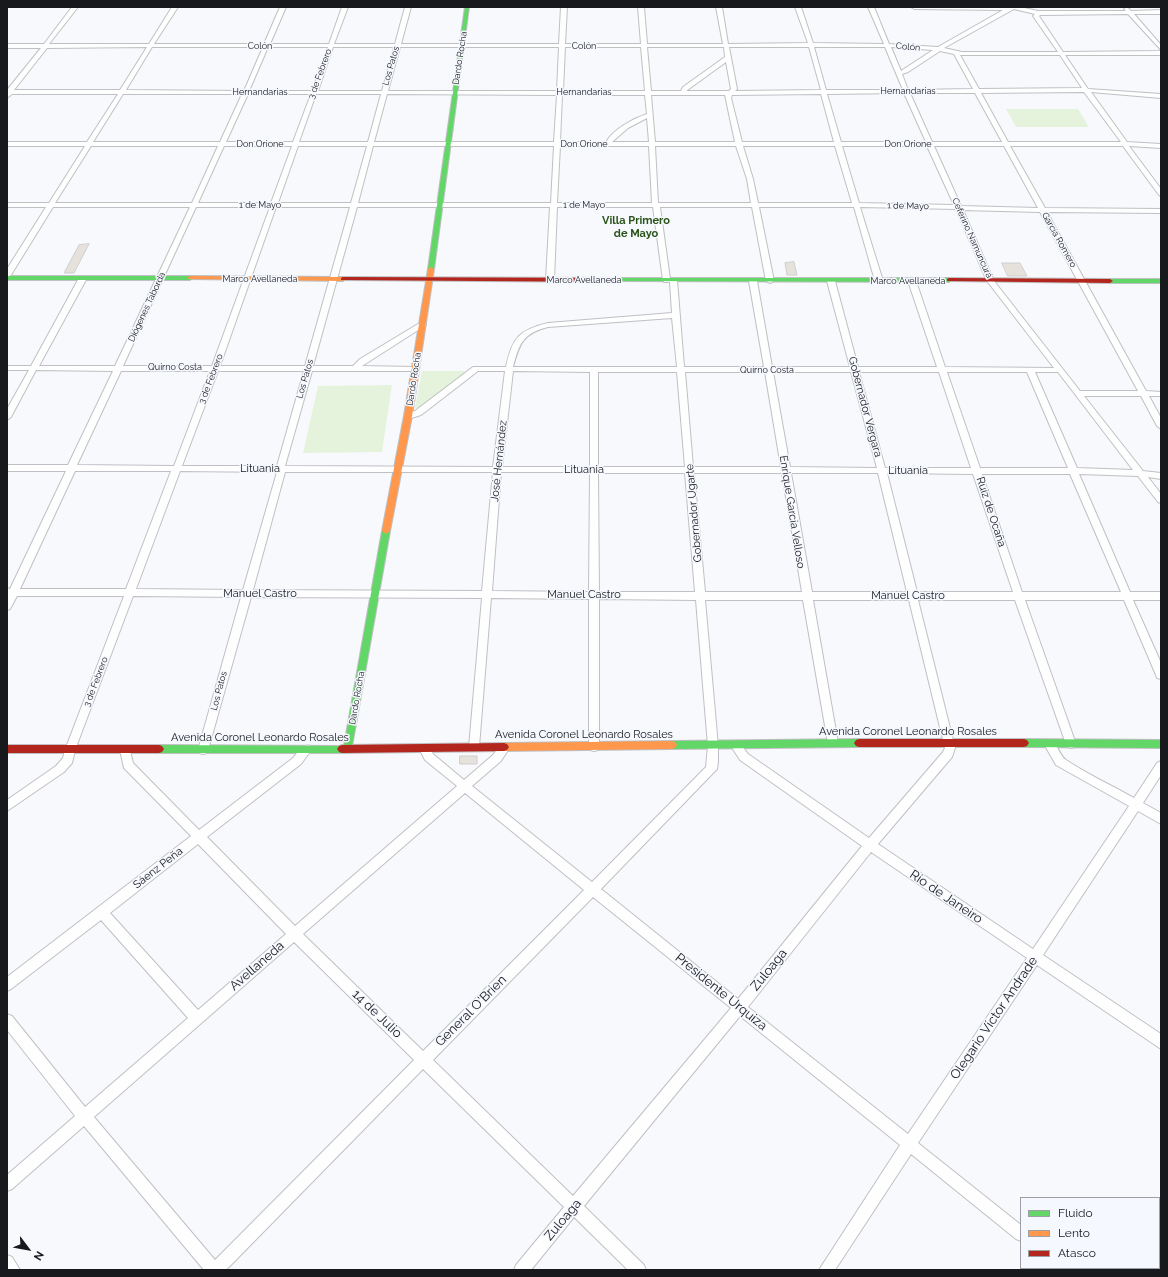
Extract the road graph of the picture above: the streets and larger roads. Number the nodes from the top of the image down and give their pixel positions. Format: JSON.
{"nodes":[{"id":1,"x":75,"y":7,"type":"edge"},
{"id":2,"x":175,"y":7,"type":"edge"},
{"id":3,"x":283,"y":7,"type":"edge"},
{"id":4,"x":345,"y":7,"type":"edge"},
{"id":5,"x":408,"y":7,"type":"edge"},
{"id":6,"x":467,"y":7,"type":"edge"},
{"id":7,"x":564,"y":7,"type":"edge"},
{"id":8,"x":641,"y":7,"type":"edge"},
{"id":9,"x":720,"y":7,"type":"edge"},
{"id":10,"x":798,"y":7,"type":"edge"},
{"id":11,"x":872,"y":7,"type":"edge"},
{"id":12,"x":914,"y":7,"type":"edge"},
{"id":13,"x":1126,"y":7,"type":"edge"},
{"id":14,"x":1012,"y":8,"type":"edge"},
{"id":15,"x":1130,"y":12,"type":"junction"},
{"id":16,"x":1161,"y":12,"type":"edge"},
{"id":17,"x":1038,"y":13,"type":"junction"},
{"id":18,"x":811,"y":45,"type":"junction"},
{"id":19,"x":7,"y":46,"type":"edge"},
{"id":20,"x":45,"y":46,"type":"junction"},
{"id":21,"x":150,"y":46,"type":"junction"},
{"id":22,"x":266,"y":46,"type":"junction"},
{"id":23,"x":330,"y":46,"type":"junction"},
{"id":24,"x":397,"y":46,"type":"junction"},
{"id":25,"x":463,"y":46,"type":"junction"},
{"id":26,"x":562,"y":46,"type":"junction"},
{"id":27,"x":645,"y":46,"type":"junction"},
{"id":28,"x":727,"y":46,"type":"junction"},
{"id":29,"x":888,"y":46,"type":"junction"},
{"id":30,"x":1161,"y":48,"type":"edge"},
{"id":31,"x":939,"y":49,"type":"junction"},
{"id":32,"x":1061,"y":53,"type":"junction"},
{"id":33,"x":1161,"y":53,"type":"edge"},
{"id":34,"x":957,"y":54,"type":"junction"},
{"id":35,"x":728,"y":58,"type":"junction"},
{"id":36,"x":898,"y":74,"type":"junction"},
{"id":37,"x":978,"y":90,"type":"junction"},
{"id":38,"x":1086,"y":90,"type":"junction"},
{"id":39,"x":906,"y":91,"type":"junction"},
{"id":40,"x":121,"y":92,"type":"junction"},
{"id":41,"x":246,"y":92,"type":"junction"},
{"id":42,"x":313,"y":92,"type":"junction"},
{"id":43,"x":384,"y":92,"type":"junction"},
{"id":44,"x":455,"y":92,"type":"junction"},
{"id":45,"x":559,"y":92,"type":"junction"},
{"id":46,"x":648,"y":92,"type":"junction"},
{"id":47,"x":683,"y":92,"type":"junction"},
{"id":48,"x":731,"y":92,"type":"junction"},
{"id":49,"x":824,"y":92,"type":"junction"},
{"id":50,"x":8,"y":93,"type":"edge"},
{"id":51,"x":1161,"y":96,"type":"edge"},
{"id":52,"x":649,"y":115,"type":"junction"},
{"id":53,"x":7,"y":144,"type":"edge"},
{"id":54,"x":89,"y":144,"type":"junction"},
{"id":55,"x":221,"y":144,"type":"junction"},
{"id":56,"x":295,"y":144,"type":"junction"},
{"id":57,"x":370,"y":144,"type":"junction"},
{"id":58,"x":557,"y":144,"type":"junction"},
{"id":59,"x":608,"y":144,"type":"junction"},
{"id":60,"x":652,"y":144,"type":"junction"},
{"id":61,"x":739,"y":144,"type":"junction"},
{"id":62,"x":838,"y":144,"type":"junction"},
{"id":63,"x":930,"y":144,"type":"junction"},
{"id":64,"x":1007,"y":144,"type":"junction"},
{"id":65,"x":1126,"y":144,"type":"junction"},
{"id":66,"x":448,"y":145,"type":"junction"},
{"id":67,"x":1161,"y":146,"type":"edge"},
{"id":68,"x":1161,"y":194,"type":"edge"},
{"id":69,"x":7,"y":205,"type":"edge"},
{"id":70,"x":51,"y":205,"type":"junction"},
{"id":71,"x":193,"y":205,"type":"junction"},
{"id":72,"x":273,"y":205,"type":"junction"},
{"id":73,"x":354,"y":205,"type":"junction"},
{"id":74,"x":554,"y":205,"type":"junction"},
{"id":75,"x":655,"y":205,"type":"junction"},
{"id":76,"x":857,"y":205,"type":"junction"},
{"id":77,"x":440,"y":206,"type":"junction"},
{"id":78,"x":756,"y":206,"type":"junction"},
{"id":79,"x":958,"y":207,"type":"junction"},
{"id":80,"x":1044,"y":210,"type":"junction"},
{"id":81,"x":1161,"y":211,"type":"edge"},
{"id":82,"x":7,"y":275,"type":"edge"},
{"id":83,"x":7,"y":278,"type":"edge"},
{"id":84,"x":83,"y":278,"type":"junction"},
{"id":85,"x":160,"y":279,"type":"junction"},
{"id":86,"x":247,"y":279,"type":"junction"},
{"id":87,"x":334,"y":279,"type":"junction"},
{"id":88,"x":429,"y":279,"type":"junction"},
{"id":89,"x":550,"y":280,"type":"junction"},
{"id":90,"x":670,"y":280,"type":"junction"},
{"id":91,"x":753,"y":281,"type":"junction"},
{"id":92,"x":770,"y":281,"type":"junction"},
{"id":93,"x":831,"y":281,"type":"junction"},
{"id":94,"x":880,"y":281,"type":"junction"},
{"id":95,"x":912,"y":281,"type":"junction"},
{"id":96,"x":991,"y":281,"type":"junction"},
{"id":97,"x":1082,"y":281,"type":"junction"},
{"id":98,"x":1161,"y":281,"type":"edge"},
{"id":99,"x":677,"y":315,"type":"junction"},
{"id":100,"x":423,"y":323,"type":"junction"},
{"id":101,"x":119,"y":367,"type":"junction"},
{"id":102,"x":7,"y":368,"type":"edge"},
{"id":103,"x":34,"y":368,"type":"junction"},
{"id":104,"x":216,"y":368,"type":"junction"},
{"id":105,"x":308,"y":368,"type":"junction"},
{"id":106,"x":355,"y":369,"type":"junction"},
{"id":107,"x":416,"y":369,"type":"junction"},
{"id":108,"x":509,"y":369,"type":"junction"},
{"id":109,"x":594,"y":369,"type":"junction"},
{"id":110,"x":680,"y":369,"type":"junction"},
{"id":111,"x":768,"y":370,"type":"junction"},
{"id":112,"x":856,"y":370,"type":"junction"},
{"id":113,"x":942,"y":370,"type":"junction"},
{"id":114,"x":1030,"y":370,"type":"junction"},
{"id":115,"x":1058,"y":370,"type":"junction"},
{"id":116,"x":1079,"y":394,"type":"junction"},
{"id":117,"x":1143,"y":394,"type":"junction"},
{"id":118,"x":1161,"y":394,"type":"edge"},
{"id":119,"x":408,"y":416,"type":"junction"},
{"id":120,"x":7,"y":417,"type":"edge"},
{"id":121,"x":1161,"y":426,"type":"edge"},
{"id":122,"x":7,"y":468,"type":"edge"},
{"id":123,"x":72,"y":469,"type":"junction"},
{"id":124,"x":177,"y":469,"type":"junction"},
{"id":125,"x":396,"y":469,"type":"junction"},
{"id":126,"x":281,"y":470,"type":"junction"},
{"id":127,"x":497,"y":470,"type":"junction"},
{"id":128,"x":594,"y":470,"type":"junction"},
{"id":129,"x":690,"y":471,"type":"junction"},
{"id":130,"x":786,"y":471,"type":"junction"},
{"id":131,"x":882,"y":471,"type":"junction"},
{"id":132,"x":977,"y":471,"type":"junction"},
{"id":133,"x":1073,"y":471,"type":"junction"},
{"id":134,"x":1141,"y":474,"type":"junction"},
{"id":135,"x":1161,"y":476,"type":"edge"},
{"id":136,"x":1161,"y":500,"type":"edge"},
{"id":137,"x":10,"y":592,"type":"edge"},
{"id":138,"x":130,"y":593,"type":"junction"},
{"id":139,"x":246,"y":594,"type":"junction"},
{"id":140,"x":374,"y":594,"type":"junction"},
{"id":141,"x":488,"y":595,"type":"junction"},
{"id":142,"x":594,"y":595,"type":"junction"},
{"id":143,"x":700,"y":596,"type":"junction"},
{"id":144,"x":806,"y":596,"type":"junction"},
{"id":145,"x":913,"y":596,"type":"junction"},
{"id":146,"x":1127,"y":596,"type":"junction"},
{"id":147,"x":1161,"y":596,"type":"edge"},
{"id":148,"x":1019,"y":597,"type":"junction"},
{"id":149,"x":7,"y":606,"type":"edge"},
{"id":150,"x":1161,"y":675,"type":"edge"},
{"id":151,"x":950,"y":742,"type":"junction"},
{"id":152,"x":832,"y":744,"type":"junction"},
{"id":153,"x":1049,"y":744,"type":"junction"},
{"id":154,"x":1071,"y":744,"type":"junction"},
{"id":155,"x":1161,"y":744,"type":"edge"},
{"id":156,"x":713,"y":746,"type":"junction"},
{"id":157,"x":736,"y":746,"type":"junction"},
{"id":158,"x":474,"y":747,"type":"junction"},
{"id":159,"x":505,"y":747,"type":"junction"},
{"id":160,"x":594,"y":747,"type":"junction"},
{"id":161,"x":424,"y":748,"type":"junction"},
{"id":162,"x":7,"y":749,"type":"edge"},
{"id":163,"x":307,"y":749,"type":"junction"},
{"id":164,"x":348,"y":749,"type":"junction"},
{"id":165,"x":70,"y":750,"type":"junction"},
{"id":166,"x":125,"y":750,"type":"junction"},
{"id":167,"x":203,"y":750,"type":"junction"},
{"id":168,"x":1161,"y":766,"type":"edge"},
{"id":169,"x":464,"y":786,"type":"junction"},
{"id":170,"x":1136,"y":804,"type":"junction"},
{"id":171,"x":7,"y":806,"type":"edge"},
{"id":172,"x":1161,"y":819,"type":"edge"},
{"id":173,"x":199,"y":836,"type":"junction"},
{"id":174,"x":870,"y":845,"type":"junction"},
{"id":175,"x":592,"y":889,"type":"junction"},
{"id":176,"x":102,"y":913,"type":"junction"},
{"id":177,"x":294,"y":934,"type":"junction"},
{"id":178,"x":1035,"y":958,"type":"junction"},
{"id":179,"x":7,"y":985,"type":"edge"},
{"id":180,"x":740,"y":1007,"type":"junction"},
{"id":181,"x":197,"y":1018,"type":"junction"},
{"id":182,"x":7,"y":1020,"type":"edge"},
{"id":183,"x":1161,"y":1042,"type":"edge"},
{"id":184,"x":423,"y":1059,"type":"junction"},
{"id":185,"x":84,"y":1116,"type":"junction"},
{"id":186,"x":908,"y":1143,"type":"junction"},
{"id":187,"x":7,"y":1184,"type":"edge"},
{"id":188,"x":574,"y":1206,"type":"junction"},
{"id":189,"x":1020,"y":1233,"type":"edge"},
{"id":190,"x":7,"y":1262,"type":"edge"},
{"id":191,"x":13,"y":1270,"type":"edge"},
{"id":192,"x":215,"y":1270,"type":"edge"},
{"id":193,"x":521,"y":1270,"type":"edge"},
{"id":194,"x":639,"y":1270,"type":"edge"},
{"id":195,"x":826,"y":1270,"type":"edge"}],
"edges":[{"from":1,"to":20,"type":"street"},
{"from":2,"to":21,"type":"street"},
{"from":3,"to":22,"type":"street","name":"Diógenes Taborda"},
{"from":4,"to":23,"type":"street","name":"3 de Febrero"},
{"from":5,"to":24,"type":"street","name":"Los Patos"},
{"from":6,"to":25,"type":"street","name":"Dardo Rocha"},
{"from":7,"to":26,"type":"street"},
{"from":8,"to":27,"type":"street","name":"Gobernador Ugarte"},
{"from":9,"to":28,"type":"street"},
{"from":10,"to":18,"type":"street"},
{"from":11,"to":29,"type":"street","name":"Ceferino Namuncurá"},
{"from":12,"to":14,"type":"street"},
{"from":13,"to":15,"type":"street"},
{"from":14,"to":17,"type":"street"},
{"from":14,"to":31,"type":"street"},
{"from":15,"to":16,"type":"street"},
{"from":15,"to":17,"type":"street"},
{"from":15,"to":30,"type":"street"},
{"from":17,"to":32,"type":"street"},
{"from":18,"to":28,"type":"street","name":"Colón"},
{"from":18,"to":29,"type":"street","name":"Colón"},
{"from":18,"to":49,"type":"street"},
{"from":19,"to":20,"type":"street","name":"Colón"},
{"from":20,"to":21,"type":"street","name":"Colón"},
{"from":20,"to":50,"type":"street"},
{"from":21,"to":22,"type":"street","name":"Colón"},
{"from":21,"to":40,"type":"street"},
{"from":22,"to":23,"type":"street","name":"Colón"},
{"from":22,"to":41,"type":"street","name":"Diógenes Taborda"},
{"from":23,"to":24,"type":"street","name":"Colón"},
{"from":23,"to":42,"type":"street","name":"3 de Febrero"},
{"from":24,"to":25,"type":"street","name":"Colón"},
{"from":24,"to":43,"type":"street","name":"Los Patos"},
{"from":25,"to":26,"type":"street","name":"Colón"},
{"from":25,"to":44,"type":"street","name":"Dardo Rocha"},
{"from":26,"to":27,"type":"street","name":"Colón"},
{"from":26,"to":45,"type":"street"},
{"from":27,"to":28,"type":"street","name":"Colón"},
{"from":27,"to":46,"type":"street","name":"Gobernador Ugarte"},
{"from":28,"to":35,"type":"street"},
{"from":29,"to":31,"type":"street","name":"Colón"},
{"from":29,"to":36,"type":"street","name":"Ceferino Namuncurá"},
{"from":31,"to":34,"type":"street","name":"Colón"},
{"from":31,"to":36,"type":"street"},
{"from":32,"to":33,"type":"street","name":"Colón"},
{"from":32,"to":34,"type":"street","name":"Colón"},
{"from":32,"to":38,"type":"street"},
{"from":34,"to":37,"type":"street","name":"García Romero"},
{"from":35,"to":47,"type":"street"},
{"from":35,"to":48,"type":"street"},
{"from":36,"to":39,"type":"street","name":"Ceferino Namuncurá"},
{"from":37,"to":38,"type":"street","name":"Hernandarias"},
{"from":37,"to":39,"type":"street","name":"Hernandarias"},
{"from":37,"to":64,"type":"street","name":"García Romero"},
{"from":38,"to":51,"type":"street","name":"Hernandarias"},
{"from":38,"to":65,"type":"street"},
{"from":39,"to":49,"type":"street","name":"Hernandarias"},
{"from":39,"to":63,"type":"street","name":"Ceferino Namuncurá"},
{"from":40,"to":41,"type":"street","name":"Hernandarias"},
{"from":40,"to":50,"type":"street","name":"Hernandarias"},
{"from":40,"to":54,"type":"street"},
{"from":41,"to":42,"type":"street","name":"Hernandarias"},
{"from":41,"to":55,"type":"street","name":"Diógenes Taborda"},
{"from":42,"to":43,"type":"street","name":"Hernandarias"},
{"from":42,"to":56,"type":"street","name":"3 de Febrero"},
{"from":43,"to":44,"type":"street","name":"Hernandarias"},
{"from":43,"to":57,"type":"street","name":"Los Patos"},
{"from":44,"to":45,"type":"street","name":"Hernandarias"},
{"from":44,"to":66,"type":"street","name":"Dardo Rocha"},
{"from":45,"to":46,"type":"street","name":"Hernandarias"},
{"from":45,"to":58,"type":"street"},
{"from":46,"to":47,"type":"street","name":"Hernandarias"},
{"from":46,"to":52,"type":"street","name":"Gobernador Ugarte"},
{"from":47,"to":48,"type":"street","name":"Hernandarias"},
{"from":48,"to":49,"type":"street","name":"Hernandarias"},
{"from":48,"to":61,"type":"street"},
{"from":49,"to":62,"type":"street"},
{"from":52,"to":59,"type":"street"},
{"from":52,"to":60,"type":"street","name":"Gobernador Ugarte"},
{"from":53,"to":54,"type":"street","name":"Don Orione"},
{"from":54,"to":55,"type":"street","name":"Don Orione"},
{"from":54,"to":70,"type":"street"},
{"from":55,"to":56,"type":"street","name":"Don Orione"},
{"from":55,"to":71,"type":"street","name":"Diógenes Taborda"},
{"from":56,"to":57,"type":"street","name":"Don Orione"},
{"from":56,"to":72,"type":"street","name":"3 de Febrero"},
{"from":57,"to":66,"type":"street","name":"Don Orione"},
{"from":57,"to":73,"type":"street","name":"Los Patos"},
{"from":58,"to":59,"type":"street","name":"Don Orione"},
{"from":58,"to":66,"type":"street","name":"Don Orione"},
{"from":58,"to":74,"type":"street"},
{"from":59,"to":60,"type":"street","name":"Don Orione"},
{"from":60,"to":61,"type":"street","name":"Don Orione"},
{"from":60,"to":75,"type":"street","name":"Gobernador Ugarte"},
{"from":61,"to":62,"type":"street","name":"Don Orione"},
{"from":61,"to":78,"type":"street"},
{"from":62,"to":63,"type":"street","name":"Don Orione"},
{"from":62,"to":76,"type":"street"},
{"from":63,"to":64,"type":"street","name":"Don Orione"},
{"from":63,"to":79,"type":"street","name":"Ceferino Namuncurá"},
{"from":64,"to":65,"type":"street","name":"Don Orione"},
{"from":64,"to":80,"type":"street","name":"García Romero"},
{"from":65,"to":67,"type":"street","name":"Don Orione"},
{"from":65,"to":68,"type":"street"},
{"from":66,"to":77,"type":"street","name":"Dardo Rocha"},
{"from":69,"to":70,"type":"street","name":"1 de Mayo"},
{"from":70,"to":71,"type":"street","name":"1 de Mayo"},
{"from":70,"to":82,"type":"street"},
{"from":71,"to":72,"type":"street","name":"1 de Mayo"},
{"from":71,"to":85,"type":"street","name":"Diógenes Taborda"},
{"from":72,"to":73,"type":"street","name":"1 de Mayo"},
{"from":72,"to":86,"type":"street","name":"3 de Febrero"},
{"from":73,"to":77,"type":"street","name":"1 de Mayo"},
{"from":73,"to":87,"type":"street","name":"Los Patos"},
{"from":74,"to":75,"type":"street","name":"1 de Mayo"},
{"from":74,"to":77,"type":"street","name":"1 de Mayo"},
{"from":74,"to":89,"type":"street"},
{"from":75,"to":78,"type":"street","name":"1 de Mayo"},
{"from":75,"to":90,"type":"street","name":"Gobernador Ugarte"},
{"from":76,"to":78,"type":"street","name":"1 de Mayo"},
{"from":76,"to":79,"type":"street","name":"1 de Mayo"},
{"from":76,"to":94,"type":"street"},
{"from":77,"to":88,"type":"street","name":"Dardo Rocha"},
{"from":78,"to":92,"type":"street"},
{"from":79,"to":80,"type":"street","name":"1 de Mayo"},
{"from":79,"to":96,"type":"street","name":"Ceferino Namuncurá"},
{"from":80,"to":81,"type":"street","name":"1 de Mayo"},
{"from":80,"to":97,"type":"street","name":"García Romero"},
{"from":83,"to":84,"type":"street","name":"Marco Avellaneda"},
{"from":84,"to":85,"type":"street","name":"Marco Avellaneda"},
{"from":84,"to":103,"type":"street"},
{"from":85,"to":86,"type":"street","name":"Marco Avellaneda"},
{"from":85,"to":101,"type":"street","name":"Diógenes Taborda"},
{"from":86,"to":87,"type":"street","name":"Marco Avellaneda"},
{"from":86,"to":104,"type":"street","name":"3 de Febrero"},
{"from":87,"to":88,"type":"street","name":"Marco Avellaneda"},
{"from":87,"to":105,"type":"street","name":"Los Patos"},
{"from":88,"to":89,"type":"street","name":"Marco Avellaneda"},
{"from":88,"to":100,"type":"street","name":"Dardo Rocha"},
{"from":89,"to":90,"type":"street","name":"Marco Avellaneda"},
{"from":90,"to":91,"type":"street","name":"Marco Avellaneda"},
{"from":90,"to":99,"type":"street","name":"Gobernador Ugarte"},
{"from":91,"to":92,"type":"street","name":"Marco Avellaneda"},
{"from":91,"to":111,"type":"street","name":"Enrique García Velloso"},
{"from":92,"to":93,"type":"street","name":"Marco Avellaneda"},
{"from":93,"to":94,"type":"street","name":"Marco Avellaneda"},
{"from":93,"to":112,"type":"street","name":"Gobernador Vergara"},
{"from":94,"to":95,"type":"street","name":"Marco Avellaneda"},
{"from":95,"to":96,"type":"street","name":"Marco Avellaneda"},
{"from":95,"to":113,"type":"street","name":"Ruiz de Ocaña"},
{"from":96,"to":97,"type":"street","name":"Marco Avellaneda"},
{"from":96,"to":115,"type":"street","name":"Ceferino Namuncurá"},
{"from":97,"to":98,"type":"street","name":"Marco Avellaneda"},
{"from":97,"to":117,"type":"street","name":"García Romero"},
{"from":99,"to":108,"type":"street","name":"José Hernández"},
{"from":99,"to":110,"type":"street","name":"Gobernador Ugarte"},
{"from":100,"to":106,"type":"street"},
{"from":100,"to":107,"type":"street","name":"Dardo Rocha"},
{"from":101,"to":103,"type":"street","name":"Quirno Costa"},
{"from":101,"to":104,"type":"street","name":"Quirno Costa"},
{"from":101,"to":123,"type":"street","name":"Diógenes Taborda"},
{"from":102,"to":103,"type":"street","name":"Quirno Costa"},
{"from":103,"to":120,"type":"street"},
{"from":104,"to":105,"type":"street","name":"Quirno Costa"},
{"from":104,"to":124,"type":"street","name":"3 de Febrero"},
{"from":105,"to":106,"type":"street","name":"Quirno Costa"},
{"from":105,"to":126,"type":"street","name":"Los Patos"},
{"from":106,"to":107,"type":"street","name":"Quirno Costa"},
{"from":107,"to":119,"type":"street","name":"Dardo Rocha"},
{"from":108,"to":109,"type":"street","name":"Quirno Costa"},
{"from":108,"to":119,"type":"street","name":"Quirno Costa"},
{"from":108,"to":127,"type":"street","name":"José Hernández"},
{"from":109,"to":110,"type":"street","name":"Quirno Costa"},
{"from":109,"to":128,"type":"street"},
{"from":110,"to":111,"type":"street","name":"Quirno Costa"},
{"from":110,"to":129,"type":"street","name":"Gobernador Ugarte"},
{"from":111,"to":112,"type":"street","name":"Quirno Costa"},
{"from":111,"to":130,"type":"street","name":"Enrique García Velloso"},
{"from":112,"to":113,"type":"street","name":"Quirno Costa"},
{"from":112,"to":131,"type":"street","name":"Gobernador Vergara"},
{"from":113,"to":114,"type":"street","name":"Quirno Costa"},
{"from":113,"to":132,"type":"street","name":"Ruiz de Ocaña"},
{"from":114,"to":115,"type":"street","name":"Quirno Costa"},
{"from":114,"to":133,"type":"street"},
{"from":115,"to":116,"type":"street","name":"Ceferino Namuncurá"},
{"from":116,"to":117,"type":"street"},
{"from":116,"to":134,"type":"street","name":"Ceferino Namuncurá"},
{"from":117,"to":118,"type":"street"},
{"from":117,"to":121,"type":"street","name":"García Romero"},
{"from":119,"to":125,"type":"street","name":"Dardo Rocha"},
{"from":122,"to":123,"type":"street","name":"Lituania"},
{"from":123,"to":124,"type":"street","name":"Lituania"},
{"from":123,"to":137,"type":"street","name":"Diógenes Taborda"},
{"from":124,"to":126,"type":"street","name":"Lituania"},
{"from":124,"to":138,"type":"street","name":"3 de Febrero"},
{"from":125,"to":126,"type":"street","name":"Lituania"},
{"from":125,"to":127,"type":"street","name":"Lituania"},
{"from":125,"to":140,"type":"street","name":"Dardo Rocha"},
{"from":126,"to":139,"type":"street","name":"Los Patos"},
{"from":127,"to":128,"type":"street","name":"Lituania"},
{"from":127,"to":141,"type":"street","name":"José Hernández"},
{"from":128,"to":129,"type":"street","name":"Lituania"},
{"from":128,"to":142,"type":"street"},
{"from":129,"to":130,"type":"street","name":"Lituania"},
{"from":129,"to":143,"type":"street","name":"Gobernador Ugarte"},
{"from":130,"to":131,"type":"street","name":"Lituania"},
{"from":130,"to":144,"type":"street","name":"Enrique García Velloso"},
{"from":131,"to":132,"type":"street","name":"Lituania"},
{"from":131,"to":145,"type":"street","name":"Gobernador Vergara"},
{"from":132,"to":133,"type":"street","name":"Lituania"},
{"from":132,"to":148,"type":"street","name":"Ruiz de Ocaña"},
{"from":133,"to":134,"type":"street","name":"Lituania"},
{"from":133,"to":146,"type":"street"},
{"from":134,"to":135,"type":"street","name":"Lituania"},
{"from":134,"to":136,"type":"street","name":"Ceferino Namuncurá"},
{"from":137,"to":138,"type":"street","name":"Manuel Castro"},
{"from":137,"to":149,"type":"street","name":"Diógenes Taborda"},
{"from":138,"to":139,"type":"street","name":"Manuel Castro"},
{"from":138,"to":165,"type":"street","name":"3 de Febrero"},
{"from":139,"to":140,"type":"street","name":"Manuel Castro"},
{"from":139,"to":167,"type":"street","name":"Los Patos"},
{"from":140,"to":141,"type":"street","name":"Manuel Castro"},
{"from":140,"to":164,"type":"street","name":"Dardo Rocha"},
{"from":141,"to":142,"type":"street","name":"Manuel Castro"},
{"from":141,"to":158,"type":"street","name":"José Hernández"},
{"from":142,"to":143,"type":"street","name":"Manuel Castro"},
{"from":142,"to":160,"type":"street"},
{"from":143,"to":144,"type":"street","name":"Manuel Castro"},
{"from":143,"to":156,"type":"street","name":"Gobernador Ugarte"},
{"from":144,"to":145,"type":"street","name":"Manuel Castro"},
{"from":144,"to":152,"type":"street","name":"Enrique García Velloso"},
{"from":145,"to":148,"type":"street","name":"Manuel Castro"},
{"from":145,"to":151,"type":"street","name":"Gobernador Vergara"},
{"from":146,"to":147,"type":"street","name":"Manuel Castro"},
{"from":146,"to":148,"type":"street","name":"Manuel Castro"},
{"from":146,"to":150,"type":"street"},
{"from":148,"to":154,"type":"street","name":"Ruiz de Ocaña"},
{"from":151,"to":152,"type":"street","name":"Avenida Coronel Leonardo Rosales"},
{"from":151,"to":153,"type":"street","name":"Avenida Coronel Leonardo Rosales"},
{"from":151,"to":174,"type":"street","name":"Zuloaga"},
{"from":152,"to":157,"type":"street","name":"Avenida Coronel Leonardo Rosales"},
{"from":153,"to":154,"type":"street","name":"Avenida Coronel Leonardo Rosales"},
{"from":153,"to":170,"type":"street"},
{"from":154,"to":155,"type":"street","name":"Avenida Coronel Leonardo Rosales"},
{"from":156,"to":157,"type":"street","name":"Avenida Coronel Leonardo Rosales"},
{"from":156,"to":160,"type":"street","name":"Avenida Coronel Leonardo Rosales"},
{"from":156,"to":175,"type":"street","name":"General O'Brien"},
{"from":157,"to":174,"type":"street","name":"Río de Janeiro"},
{"from":158,"to":159,"type":"street","name":"Avenida Coronel Leonardo Rosales"},
{"from":158,"to":161,"type":"street","name":"Avenida Coronel Leonardo Rosales"},
{"from":159,"to":160,"type":"street","name":"Avenida Coronel Leonardo Rosales"},
{"from":159,"to":169,"type":"street","name":"Avellaneda"},
{"from":161,"to":164,"type":"street","name":"Avenida Coronel Leonardo Rosales"},
{"from":161,"to":169,"type":"street","name":"Presidente Urquiza"},
{"from":162,"to":165,"type":"street","name":"Avenida Coronel Leonardo Rosales"},
{"from":163,"to":164,"type":"street","name":"Avenida Coronel Leonardo Rosales"},
{"from":163,"to":167,"type":"street","name":"Avenida Coronel Leonardo Rosales"},
{"from":163,"to":173,"type":"street","name":"Sáenz Peña"},
{"from":165,"to":166,"type":"street","name":"Avenida Coronel Leonardo Rosales"},
{"from":165,"to":171,"type":"street","name":"3 de Febrero"},
{"from":166,"to":167,"type":"street","name":"Avenida Coronel Leonardo Rosales"},
{"from":166,"to":173,"type":"street","name":"14 de Julio"},
{"from":168,"to":170,"type":"street","name":"Olegario Víctor Andrade"},
{"from":169,"to":175,"type":"street","name":"Presidente Urquiza"},
{"from":169,"to":177,"type":"street","name":"Avellaneda"},
{"from":170,"to":172,"type":"street"},
{"from":170,"to":178,"type":"street","name":"Olegario Víctor Andrade"},
{"from":173,"to":176,"type":"street","name":"Sáenz Peña"},
{"from":173,"to":177,"type":"street","name":"14 de Julio"},
{"from":174,"to":178,"type":"street","name":"Río de Janeiro"},
{"from":174,"to":180,"type":"street","name":"Zuloaga"},
{"from":175,"to":180,"type":"street","name":"Presidente Urquiza"},
{"from":175,"to":184,"type":"street","name":"General O'Brien"},
{"from":176,"to":179,"type":"street","name":"Sáenz Peña"},
{"from":176,"to":181,"type":"street"},
{"from":177,"to":181,"type":"street","name":"Avellaneda"},
{"from":177,"to":184,"type":"street","name":"14 de Julio"},
{"from":178,"to":183,"type":"street","name":"Río de Janeiro"},
{"from":178,"to":186,"type":"street","name":"Olegario Víctor Andrade"},
{"from":180,"to":186,"type":"street","name":"Presidente Urquiza"},
{"from":180,"to":188,"type":"street","name":"Zuloaga"},
{"from":181,"to":185,"type":"street","name":"Avellaneda"},
{"from":182,"to":185,"type":"street"},
{"from":184,"to":188,"type":"street","name":"14 de Julio"},
{"from":184,"to":192,"type":"street","name":"General O'Brien"},
{"from":185,"to":187,"type":"street","name":"Avellaneda"},
{"from":185,"to":192,"type":"street"},
{"from":186,"to":189,"type":"street","name":"Presidente Urquiza"},
{"from":186,"to":195,"type":"street","name":"Olegario Víctor Andrade"},
{"from":188,"to":193,"type":"street","name":"Zuloaga"},
{"from":188,"to":194,"type":"street","name":"14 de Julio"},
{"from":190,"to":191,"type":"street"}]}
